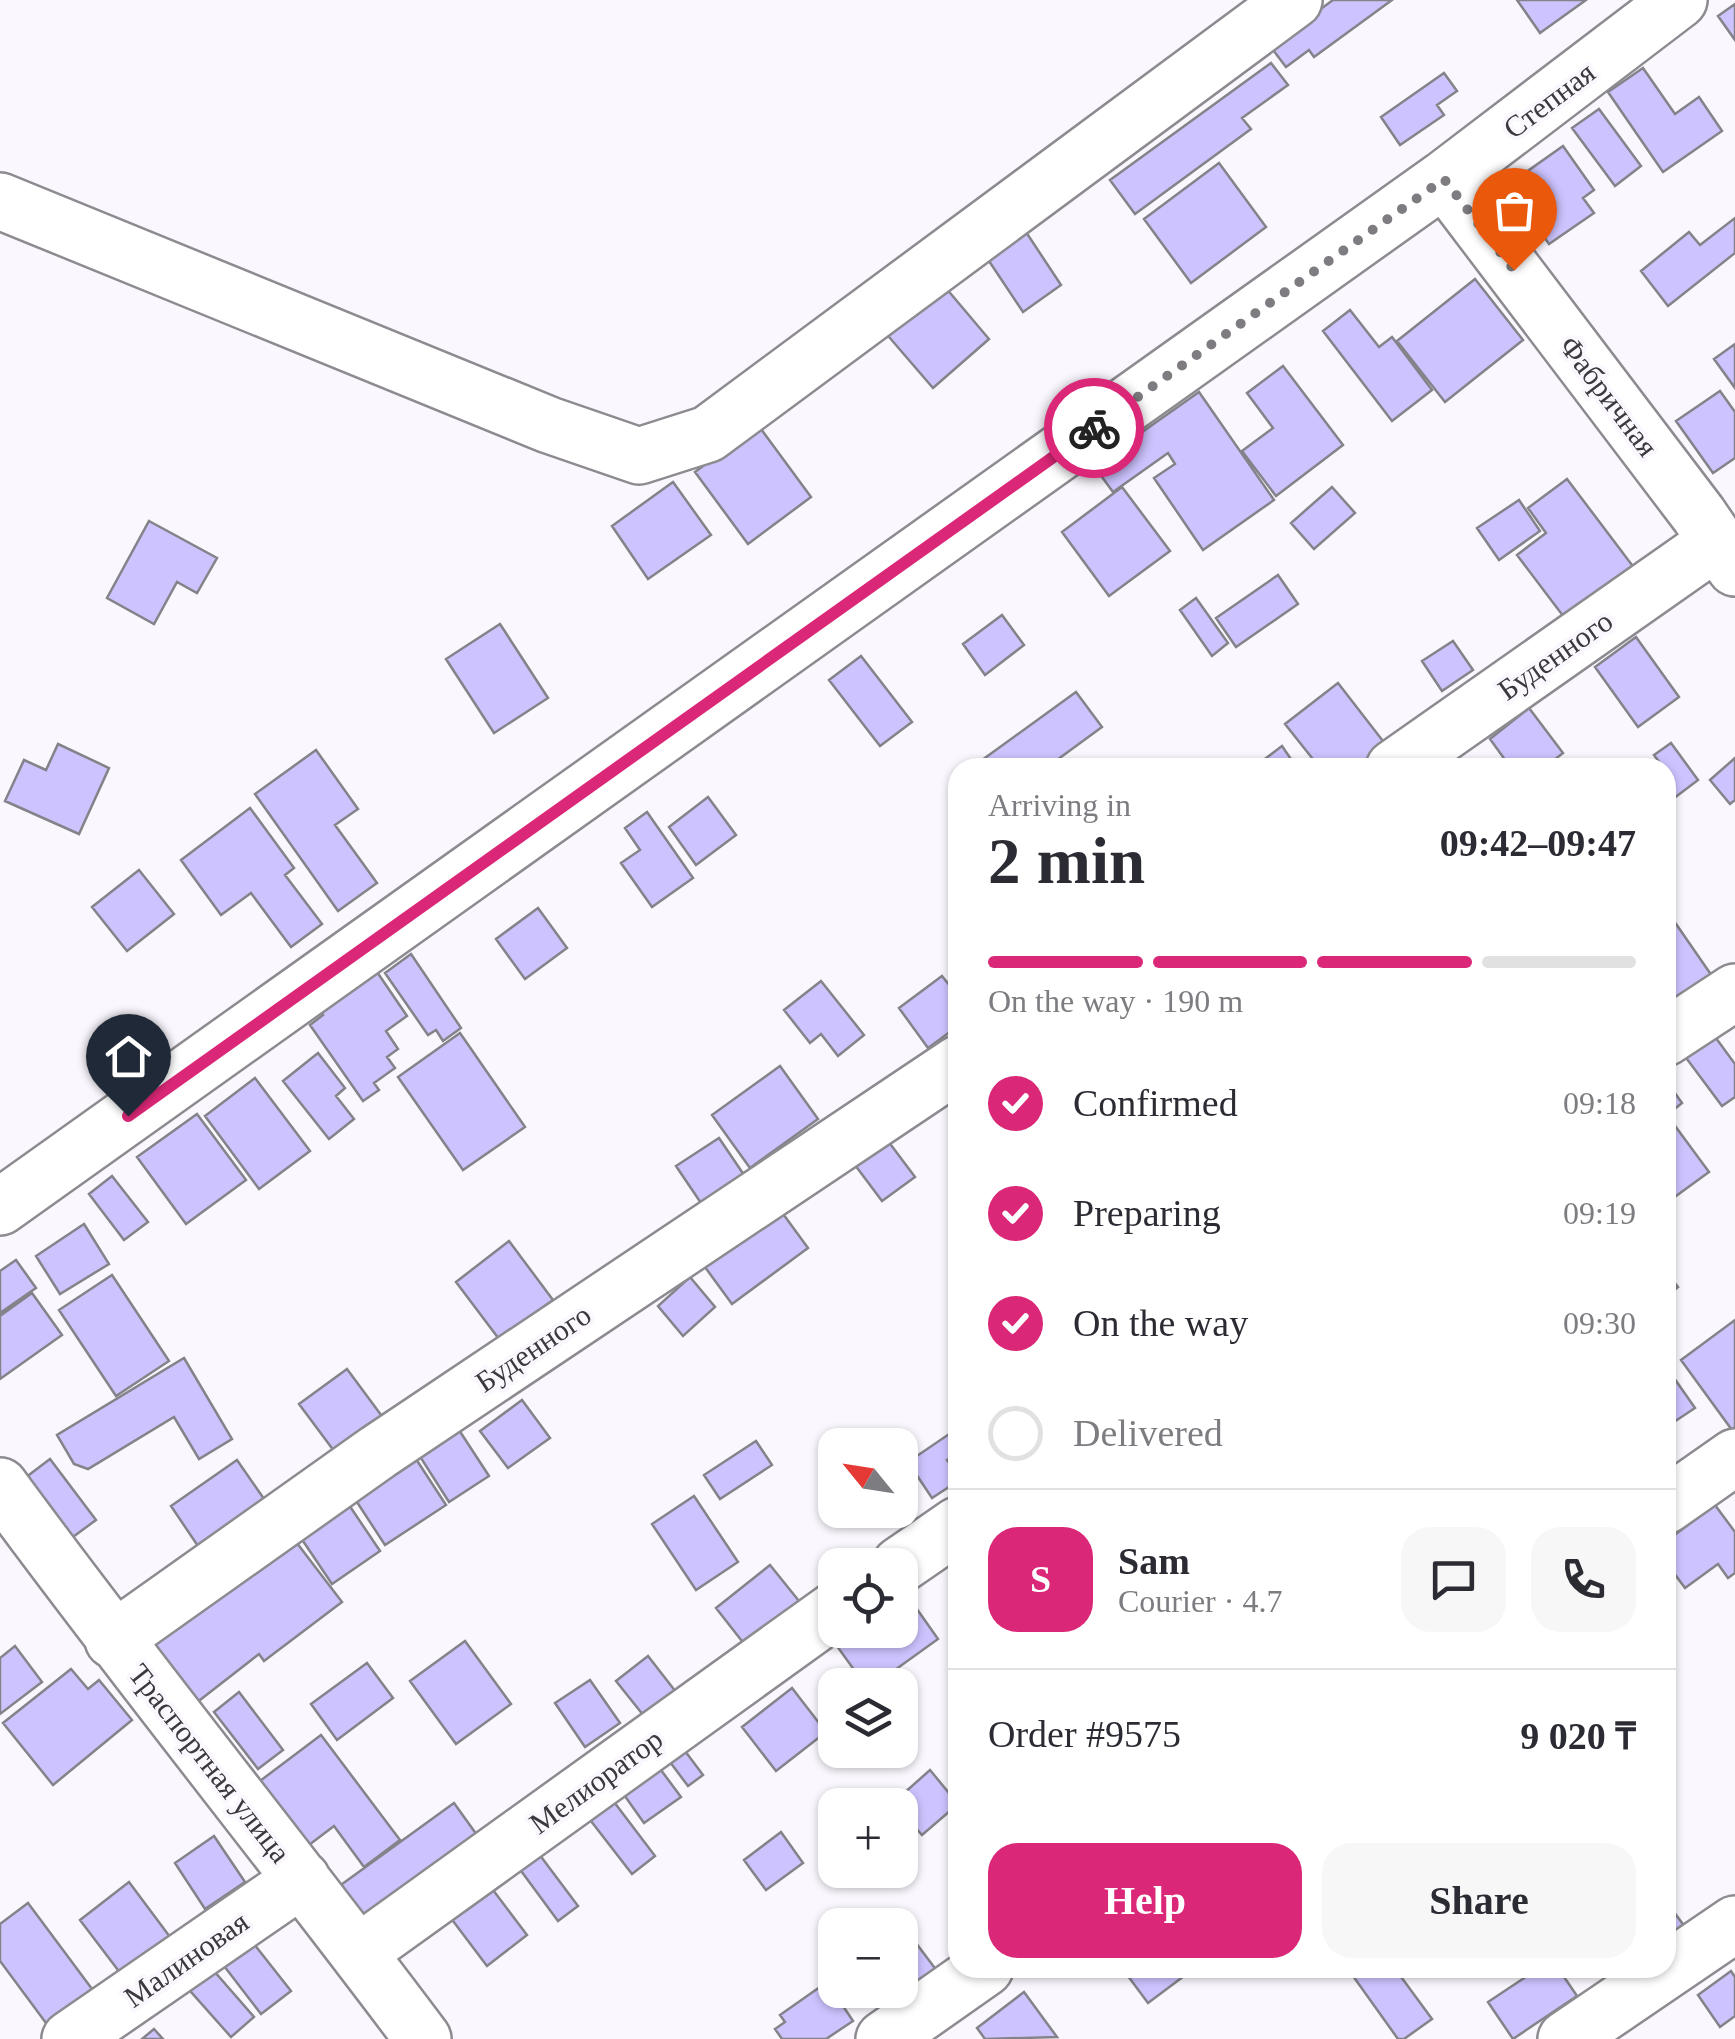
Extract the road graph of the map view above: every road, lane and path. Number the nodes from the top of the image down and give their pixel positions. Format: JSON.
{"nodes":[{"id":1,"x":1294,"y":0,"type":"edge"},
{"id":2,"x":1679,"y":0,"type":"edge"},
{"id":3,"x":1444,"y":179,"type":"junction"},
{"id":4,"x":0,"y":200,"type":"edge"},
{"id":5,"x":1721,"y":529,"type":"edge"},
{"id":6,"x":1408,"y":758,"type":"edge"},
{"id":7,"x":1735,"y":992,"type":"edge"},
{"id":8,"x":1676,"y":1031,"type":"edge"},
{"id":9,"x":948,"y":1071,"type":"edge"},
{"id":10,"x":0,"y":1207,"type":"edge"},
{"id":11,"x":1735,"y":1457,"type":"edge"},
{"id":12,"x":0,"y":1486,"type":"edge"},
{"id":13,"x":1676,"y":1498,"type":"edge"},
{"id":14,"x":948,"y":1532,"type":"edge"},
{"id":15,"x":918,"y":1553,"type":"edge"},
{"id":16,"x":818,"y":1622,"type":"edge"},
{"id":17,"x":112,"y":1640,"type":"junction"},
{"id":18,"x":302,"y":1879,"type":"junction"},
{"id":19,"x":1735,"y":1924,"type":"edge"},
{"id":20,"x":358,"y":1952,"type":"junction"},
{"id":21,"x":1676,"y":1964,"type":"edge"},
{"id":22,"x":971,"y":1978,"type":"edge"},
{"id":23,"x":1656,"y":1978,"type":"edge"},
{"id":24,"x":70,"y":2039,"type":"edge"},
{"id":25,"x":423,"y":2039,"type":"edge"},
{"id":26,"x":884,"y":2039,"type":"edge"},
{"id":27,"x":1566,"y":2039,"type":"edge"}],
"edges":[{"from":1,"to":4,"type":"street"},
{"from":2,"to":3,"type":"street","name":"Степная"},
{"from":3,"to":5,"type":"street","name":"Фабричная"},
{"from":3,"to":10,"type":"street","name":"Степная"},
{"from":5,"to":6,"type":"street","name":"Буденного"},
{"from":7,"to":8,"type":"street"},
{"from":9,"to":17,"type":"street","name":"Буденного"},
{"from":11,"to":13,"type":"street"},
{"from":12,"to":17,"type":"street","name":"Траспортная улица"},
{"from":14,"to":15,"type":"street"},
{"from":16,"to":20,"type":"street","name":"Мелиоратор"},
{"from":17,"to":18,"type":"street","name":"Траспортная улица"},
{"from":18,"to":20,"type":"street","name":"Траспортная улица"},
{"from":18,"to":24,"type":"street","name":"Малиновая"},
{"from":19,"to":21,"type":"street"},
{"from":20,"to":25,"type":"street","name":"Траспортная улица"},
{"from":22,"to":26,"type":"street"},
{"from":23,"to":27,"type":"street"}]}
